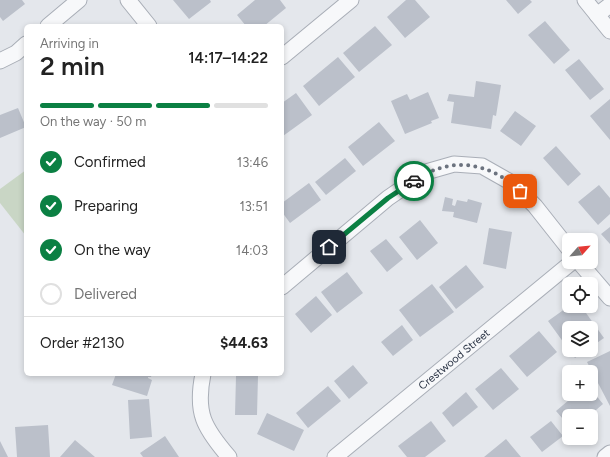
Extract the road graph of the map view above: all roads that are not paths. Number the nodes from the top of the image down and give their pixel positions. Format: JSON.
{"nodes":[{"id":1,"x":79,"y":0,"type":"edge"},
{"id":2,"x":128,"y":0,"type":"edge"},
{"id":3,"x":351,"y":0,"type":"edge"},
{"id":4,"x":585,"y":0,"type":"edge"},
{"id":5,"x":610,"y":5,"type":"edge"},
{"id":6,"x":597,"y":15,"type":"junction"},
{"id":7,"x":50,"y":24,"type":"edge"},
{"id":8,"x":147,"y":24,"type":"edge"},
{"id":9,"x":610,"y":31,"type":"edge"},
{"id":10,"x":24,"y":46,"type":"edge"},
{"id":11,"x":284,"y":55,"type":"edge"},
{"id":12,"x":0,"y":61,"type":"edge"},
{"id":13,"x":562,"y":240,"type":"edge"},
{"id":14,"x":563,"y":269,"type":"edge"},
{"id":15,"x":585,"y":269,"type":"edge"},
{"id":16,"x":284,"y":285,"type":"edge"},
{"id":17,"x":610,"y":298,"type":"edge"},
{"id":18,"x":203,"y":376,"type":"edge"},
{"id":19,"x":610,"y":453,"type":"edge"},
{"id":20,"x":229,"y":457,"type":"edge"},
{"id":21,"x":335,"y":457,"type":"edge"},
{"id":22,"x":605,"y":457,"type":"edge"}],
"edges":[{"from":1,"to":7,"type":"street"},
{"from":2,"to":8,"type":"street"},
{"from":3,"to":11,"type":"street"},
{"from":4,"to":6,"type":"street"},
{"from":5,"to":6,"type":"street"},
{"from":6,"to":9,"type":"street"},
{"from":10,"to":12,"type":"street"},
{"from":13,"to":16,"type":"street"},
{"from":14,"to":21,"type":"street","name":"Crestwood Street"},
{"from":15,"to":17,"type":"street"},
{"from":18,"to":20,"type":"street"},
{"from":19,"to":22,"type":"street"}]}
